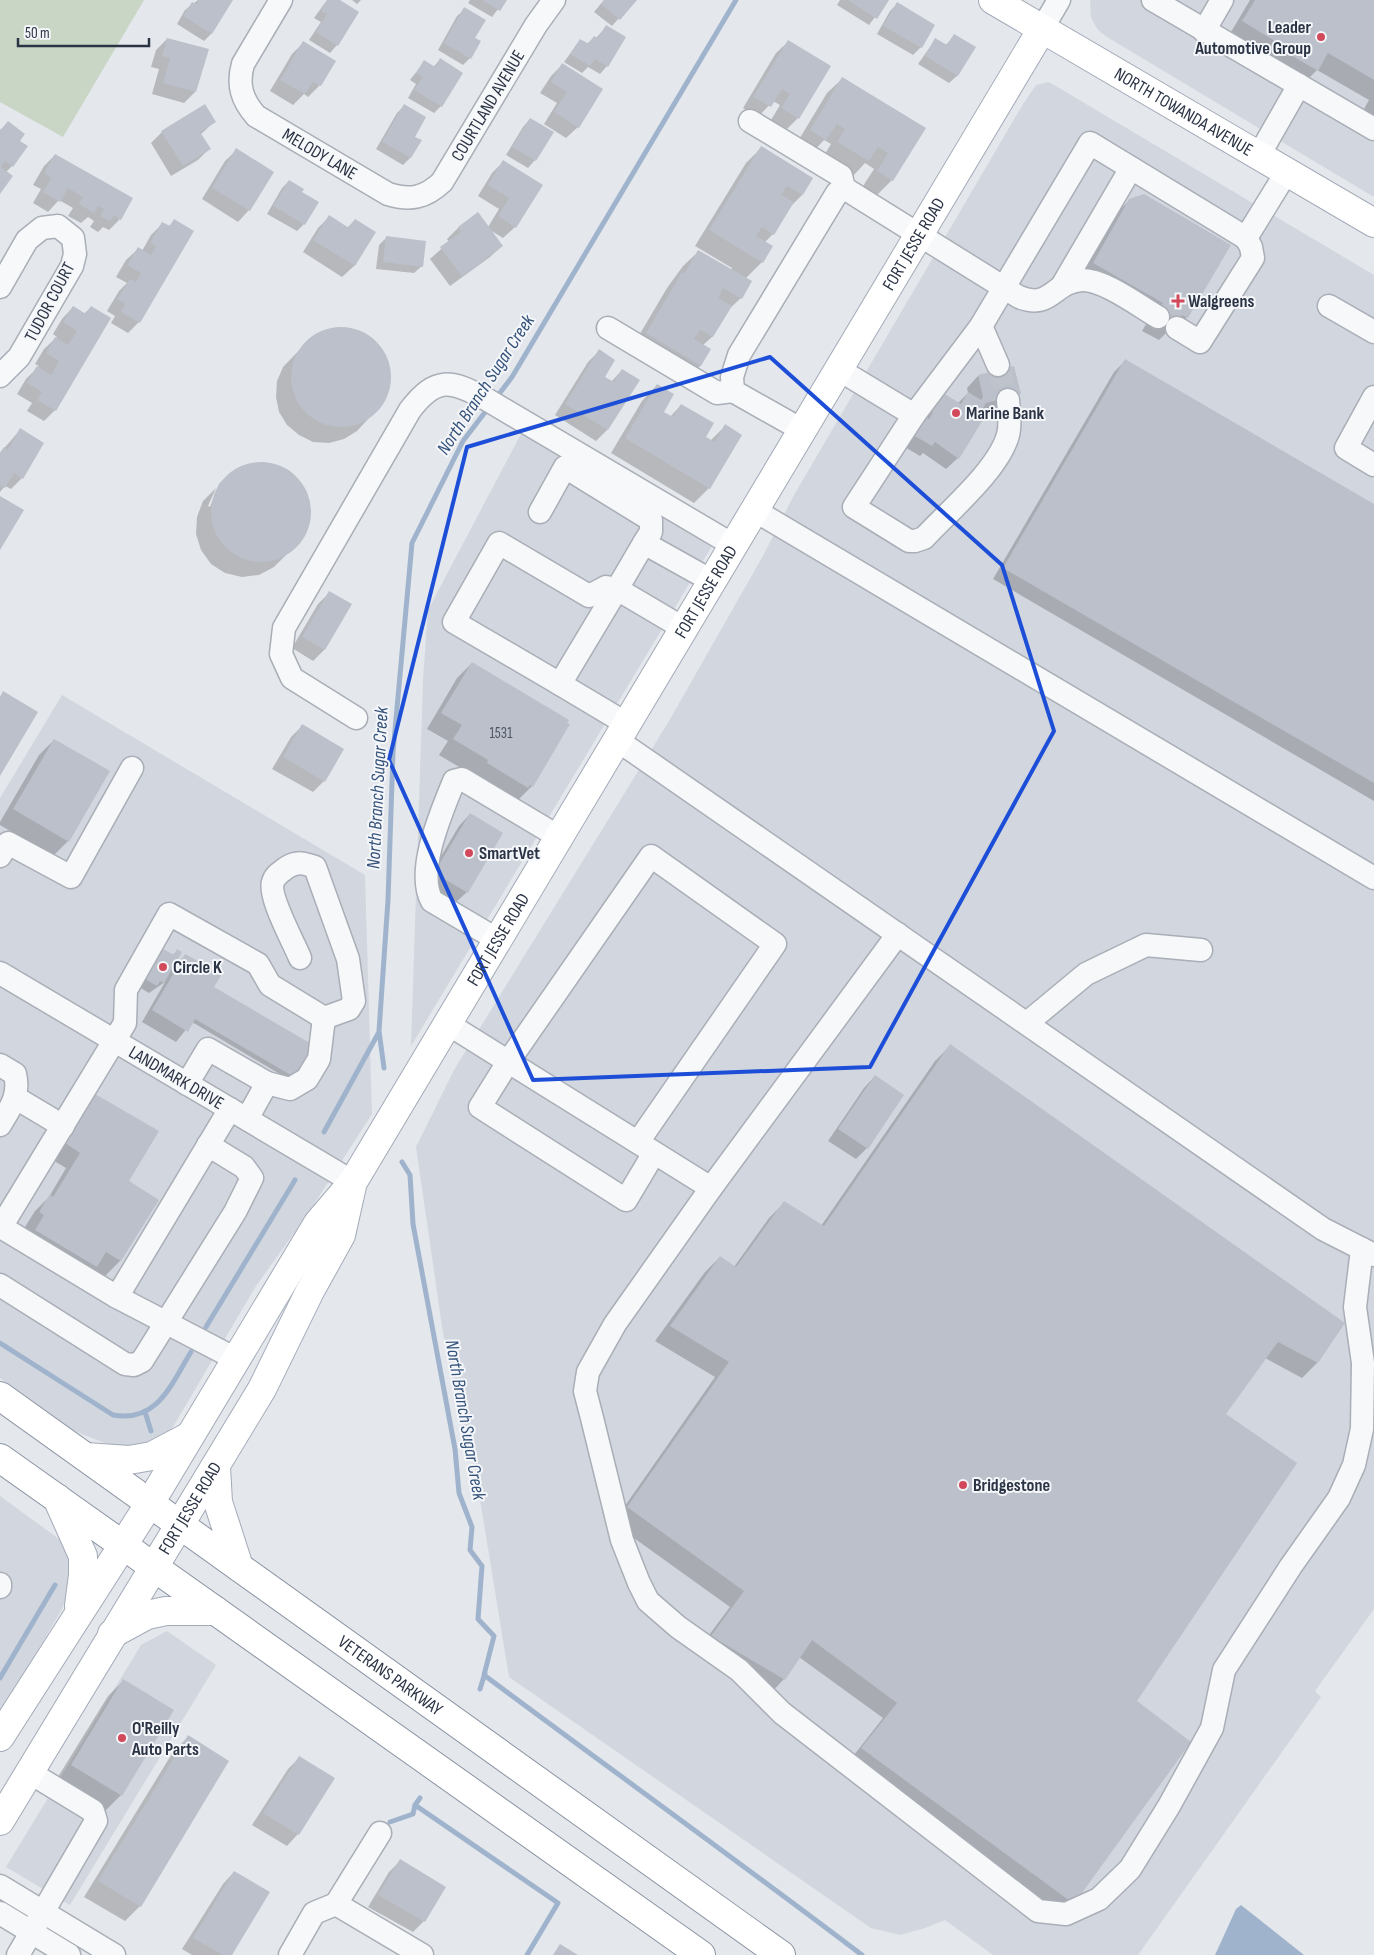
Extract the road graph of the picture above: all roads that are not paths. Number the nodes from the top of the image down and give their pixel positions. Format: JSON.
{"nodes":[{"id":1,"x":281,"y":0,"type":"edge"},
{"id":2,"x":554,"y":0,"type":"edge"},
{"id":3,"x":993,"y":0,"type":"edge"},
{"id":4,"x":1059,"y":0,"type":"edge"},
{"id":5,"x":1153,"y":0,"type":"edge"},
{"id":6,"x":1222,"y":0,"type":"edge"},
{"id":7,"x":1042,"y":29,"type":"junction"},
{"id":8,"x":1204,"y":31,"type":"junction"},
{"id":9,"x":1299,"y":86,"type":"junction"},
{"id":10,"x":750,"y":121,"type":"dead end"},
{"id":11,"x":1374,"y":129,"type":"edge"},
{"id":12,"x":1258,"y":157,"type":"junction"},
{"id":13,"x":1131,"y":168,"type":"junction"},
{"id":14,"x":1286,"y":173,"type":"junction"},
{"id":15,"x":844,"y":188,"type":"junction"},
{"id":16,"x":412,"y":199,"type":"joint"},
{"id":17,"x":1374,"y":223,"type":"edge"},
{"id":18,"x":919,"y":237,"type":"junction"},
{"id":19,"x":1246,"y":238,"type":"junction"},
{"id":20,"x":1062,"y":286,"type":"junction"},
{"id":21,"x":0,"y":287,"type":"edge"},
{"id":22,"x":1002,"y":287,"type":"junction"},
{"id":23,"x":1329,"y":306,"type":"dead end"},
{"id":24,"x":1158,"y":317,"type":"dead end"},
{"id":25,"x":981,"y":326,"type":"junction"},
{"id":26,"x":608,"y":328,"type":"dead end"},
{"id":27,"x":1177,"y":328,"type":"dead end"},
{"id":28,"x":1374,"y":332,"type":"edge"},
{"id":29,"x":998,"y":364,"type":"tunnel mouth"},
{"id":30,"x":838,"y":369,"type":"junction"},
{"id":31,"x":0,"y":376,"type":"edge"},
{"id":32,"x":733,"y":392,"type":"junction"},
{"id":33,"x":1374,"y":397,"type":"edge"},
{"id":34,"x":1008,"y":400,"type":"tunnel mouth"},
{"id":35,"x":914,"y":414,"type":"junction"},
{"id":36,"x":1368,"y":422,"type":"edge"},
{"id":37,"x":802,"y":430,"type":"junction"},
{"id":38,"x":1374,"y":465,"type":"edge"},
{"id":39,"x":754,"y":510,"type":"junction"},
{"id":40,"x":540,"y":512,"type":"dead end"},
{"id":41,"x":644,"y":543,"type":"junction"},
{"id":42,"x":733,"y":545,"type":"junction"},
{"id":43,"x":712,"y":581,"type":"junction"},
{"id":44,"x":617,"y":589,"type":"junction"},
{"id":45,"x":684,"y":628,"type":"junction"},
{"id":46,"x":560,"y":684,"type":"junction"},
{"id":47,"x":356,"y":718,"type":"dead end"},
{"id":48,"x":622,"y":732,"type":"junction"},
{"id":49,"x":132,"y":768,"type":"dead end"},
{"id":50,"x":559,"y":837,"type":"junction"},
{"id":51,"x":0,"y":856,"type":"edge"},
{"id":52,"x":1374,"y":878,"type":"edge"},
{"id":53,"x":898,"y":934,"type":"junction"},
{"id":54,"x":498,"y":940,"type":"junction"},
{"id":55,"x":1201,"y":950,"type":"dead end"},
{"id":56,"x":300,"y":958,"type":"dead end"},
{"id":57,"x":0,"y":973,"type":"edge"},
{"id":58,"x":324,"y":1018,"type":"junction"},
{"id":59,"x":1027,"y":1023,"type":"junction"},
{"id":60,"x":448,"y":1024,"type":"junction"},
{"id":61,"x":114,"y":1041,"type":"junction"},
{"id":62,"x":508,"y":1062,"type":"junction"},
{"id":63,"x":0,"y":1065,"type":"edge"},
{"id":64,"x":267,"y":1083,"type":"junction"},
{"id":65,"x":186,"y":1084,"type":"junction"},
{"id":66,"x":16,"y":1098,"type":"junction"},
{"id":67,"x":238,"y":1114,"type":"junction"},
{"id":68,"x":0,"y":1125,"type":"edge"},
{"id":69,"x":63,"y":1126,"type":"junction"},
{"id":70,"x":208,"y":1145,"type":"junction"},
{"id":71,"x":646,"y":1147,"type":"junction"},
{"id":72,"x":353,"y":1182,"type":"junction"},
{"id":73,"x":711,"y":1188,"type":"junction"},
{"id":74,"x":0,"y":1228,"type":"edge"},
{"id":75,"x":1368,"y":1252,"type":"edge"},
{"id":76,"x":0,"y":1286,"type":"edge"},
{"id":77,"x":117,"y":1297,"type":"junction"},
{"id":78,"x":166,"y":1323,"type":"junction"},
{"id":79,"x":236,"y":1359,"type":"junction"},
{"id":80,"x":0,"y":1396,"type":"edge"},
{"id":81,"x":190,"y":1436,"type":"junction"},
{"id":82,"x":86,"y":1457,"type":"junction"},
{"id":83,"x":0,"y":1458,"type":"edge"},
{"id":84,"x":216,"y":1467,"type":"junction"},
{"id":85,"x":57,"y":1498,"type":"junction"},
{"id":86,"x":150,"y":1503,"type":"junction"},
{"id":87,"x":181,"y":1525,"type":"junction"},
{"id":88,"x":122,"y":1545,"type":"junction"},
{"id":89,"x":153,"y":1567,"type":"junction"},
{"id":90,"x":239,"y":1568,"type":"junction"},
{"id":91,"x":216,"y":1611,"type":"junction"},
{"id":92,"x":78,"y":1612,"type":"junction"},
{"id":93,"x":111,"y":1635,"type":"junction"},
{"id":94,"x":0,"y":1737,"type":"edge"},
{"id":95,"x":29,"y":1772,"type":"junction"},
{"id":96,"x":0,"y":1821,"type":"edge"},
{"id":97,"x":380,"y":1833,"type":"dead end"},
{"id":98,"x":0,"y":1886,"type":"edge"},
{"id":99,"x":336,"y":1904,"type":"junction"},
{"id":100,"x":44,"y":1912,"type":"junction"},
{"id":101,"x":0,"y":1914,"type":"edge"},
{"id":102,"x":31,"y":1932,"type":"junction"},
{"id":103,"x":18,"y":1955,"type":"edge"},
{"id":104,"x":69,"y":1955,"type":"edge"},
{"id":105,"x":114,"y":1955,"type":"edge"},
{"id":106,"x":290,"y":1955,"type":"edge"},
{"id":107,"x":422,"y":1955,"type":"edge"},
{"id":108,"x":701,"y":1955,"type":"edge"},
{"id":109,"x":781,"y":1955,"type":"edge"}],
"edges":[{"from":1,"to":16,"type":"street","name":"MELODY LANE"},
{"from":2,"to":16,"type":"street","name":"COURTLAND AVENUE"},
{"from":3,"to":7,"type":"main road","name":"NORTH TOWANDA AVENUE"},
{"from":4,"to":7,"type":"street","name":"FORT JESSE ROAD"},
{"from":5,"to":8,"type":"street"},
{"from":6,"to":8,"type":"street"},
{"from":7,"to":12,"type":"main road","name":"NORTH TOWANDA AVENUE"},
{"from":7,"to":18,"type":"main road","name":"FORT JESSE ROAD"},
{"from":8,"to":9,"type":"street"},
{"from":9,"to":11,"type":"street"},
{"from":9,"to":12,"type":"street"},
{"from":10,"to":15,"type":"street"},
{"from":12,"to":14,"type":"main road","name":"NORTH TOWANDA AVENUE"},
{"from":13,"to":19,"type":"street"},
{"from":13,"to":20,"type":"street"},
{"from":13,"to":22,"type":"street"},
{"from":14,"to":17,"type":"main road","name":"NORTH TOWANDA AVENUE"},
{"from":14,"to":19,"type":"street"},
{"from":15,"to":18,"type":"street"},
{"from":15,"to":32,"type":"street"},
{"from":18,"to":22,"type":"street"},
{"from":18,"to":30,"type":"main road","name":"FORT JESSE ROAD"},
{"from":19,"to":27,"type":"street"},
{"from":20,"to":22,"type":"street"},
{"from":20,"to":24,"type":"street"},
{"from":21,"to":31,"type":"street","name":"TUDOR COURT"},
{"from":22,"to":25,"type":"street"},
{"from":23,"to":28,"type":"street"},
{"from":25,"to":29,"type":"street"},
{"from":25,"to":35,"type":"street"},
{"from":26,"to":32,"type":"street"},
{"from":30,"to":35,"type":"street"},
{"from":30,"to":37,"type":"main road","name":"FORT JESSE ROAD"},
{"from":32,"to":37,"type":"street"},
{"from":33,"to":36,"type":"street"},
{"from":34,"to":35,"type":"street"},
{"from":36,"to":38,"type":"street"},
{"from":37,"to":39,"type":"main road","name":"FORT JESSE ROAD"},
{"from":39,"to":42,"type":"main road","name":"FORT JESSE ROAD"},
{"from":39,"to":52,"type":"street"},
{"from":40,"to":41,"type":"street"},
{"from":41,"to":43,"type":"street"},
{"from":41,"to":44,"type":"street"},
{"from":42,"to":43,"type":"main road","name":"FORT JESSE ROAD"},
{"from":42,"to":47,"type":"street"},
{"from":43,"to":45,"type":"main road","name":"FORT JESSE ROAD"},
{"from":44,"to":45,"type":"street"},
{"from":44,"to":46,"type":"street"},
{"from":44,"to":46,"type":"street"},
{"from":45,"to":48,"type":"main road","name":"FORT JESSE ROAD"},
{"from":46,"to":48,"type":"street"},
{"from":48,"to":50,"type":"main road","name":"FORT JESSE ROAD"},
{"from":48,"to":53,"type":"street"},
{"from":49,"to":51,"type":"street"},
{"from":50,"to":54,"type":"main road","name":"FORT JESSE ROAD"},
{"from":50,"to":54,"type":"street"},
{"from":53,"to":59,"type":"street"},
{"from":53,"to":73,"type":"street"},
{"from":54,"to":60,"type":"main road","name":"FORT JESSE ROAD"},
{"from":55,"to":59,"type":"street"},
{"from":56,"to":58,"type":"street"},
{"from":57,"to":61,"type":"street","name":"LANDMARK DRIVE"},
{"from":58,"to":61,"type":"street"},
{"from":58,"to":64,"type":"street"},
{"from":59,"to":75,"type":"street"},
{"from":60,"to":62,"type":"street"},
{"from":60,"to":72,"type":"main road","name":"FORT JESSE ROAD"},
{"from":61,"to":65,"type":"street","name":"LANDMARK DRIVE"},
{"from":61,"to":69,"type":"street"},
{"from":62,"to":71,"type":"street"},
{"from":62,"to":71,"type":"street"},
{"from":62,"to":71,"type":"street"},
{"from":63,"to":66,"type":"street"},
{"from":64,"to":65,"type":"street"},
{"from":64,"to":67,"type":"street"},
{"from":65,"to":67,"type":"street","name":"LANDMARK DRIVE"},
{"from":66,"to":68,"type":"street"},
{"from":66,"to":69,"type":"street"},
{"from":67,"to":70,"type":"street"},
{"from":67,"to":72,"type":"street","name":"LANDMARK DRIVE"},
{"from":69,"to":74,"type":"street"},
{"from":70,"to":77,"type":"street"},
{"from":70,"to":78,"type":"street"},
{"from":71,"to":73,"type":"street"},
{"from":72,"to":79,"type":"main road","name":"FORT JESSE ROAD"},
{"from":72,"to":84,"type":"main road","name":"FORT JESSE ROAD"},
{"from":73,"to":75,"type":"street"},
{"from":74,"to":77,"type":"street"},
{"from":76,"to":78,"type":"street"},
{"from":77,"to":78,"type":"street"},
{"from":78,"to":79,"type":"street"},
{"from":79,"to":81,"type":"main road","name":"FORT JESSE ROAD"},
{"from":80,"to":82,"type":"main road","name":"VETERANS PARKWAY"},
{"from":81,"to":82,"type":"main road"},
{"from":81,"to":86,"type":"main road","name":"FORT JESSE ROAD"},
{"from":82,"to":86,"type":"main road","name":"VETERANS PARKWAY"},
{"from":83,"to":85,"type":"main road"},
{"from":84,"to":87,"type":"main road","name":"FORT JESSE ROAD"},
{"from":84,"to":90,"type":"main road"},
{"from":85,"to":88,"type":"main road"},
{"from":85,"to":92,"type":"main road"},
{"from":86,"to":87,"type":"main road","name":"VETERANS PARKWAY"},
{"from":86,"to":88,"type":"main road","name":"FORT JESSE ROAD"},
{"from":87,"to":89,"type":"main road","name":"FORT JESSE ROAD"},
{"from":87,"to":90,"type":"main road","name":"VETERANS PARKWAY"},
{"from":88,"to":89,"type":"main road"},
{"from":88,"to":92,"type":"main road","name":"FORT JESSE ROAD"},
{"from":89,"to":91,"type":"main road"},
{"from":89,"to":93,"type":"main road","name":"FORT JESSE ROAD"},
{"from":90,"to":109,"type":"main road","name":"VETERANS PARKWAY"},
{"from":91,"to":93,"type":"main road"},
{"from":91,"to":108,"type":"main road"},
{"from":92,"to":94,"type":"main road","name":"FORT JESSE ROAD"},
{"from":93,"to":95,"type":"main road","name":"FORT JESSE ROAD"},
{"from":95,"to":96,"type":"main road","name":"FORT JESSE ROAD"},
{"from":95,"to":100,"type":"street"},
{"from":97,"to":99,"type":"street"},
{"from":98,"to":100,"type":"street"},
{"from":99,"to":106,"type":"street"},
{"from":99,"to":107,"type":"street"},
{"from":100,"to":102,"type":"street"},
{"from":100,"to":105,"type":"street"},
{"from":101,"to":102,"type":"street"},
{"from":102,"to":103,"type":"street"},
{"from":102,"to":104,"type":"street"}]}
